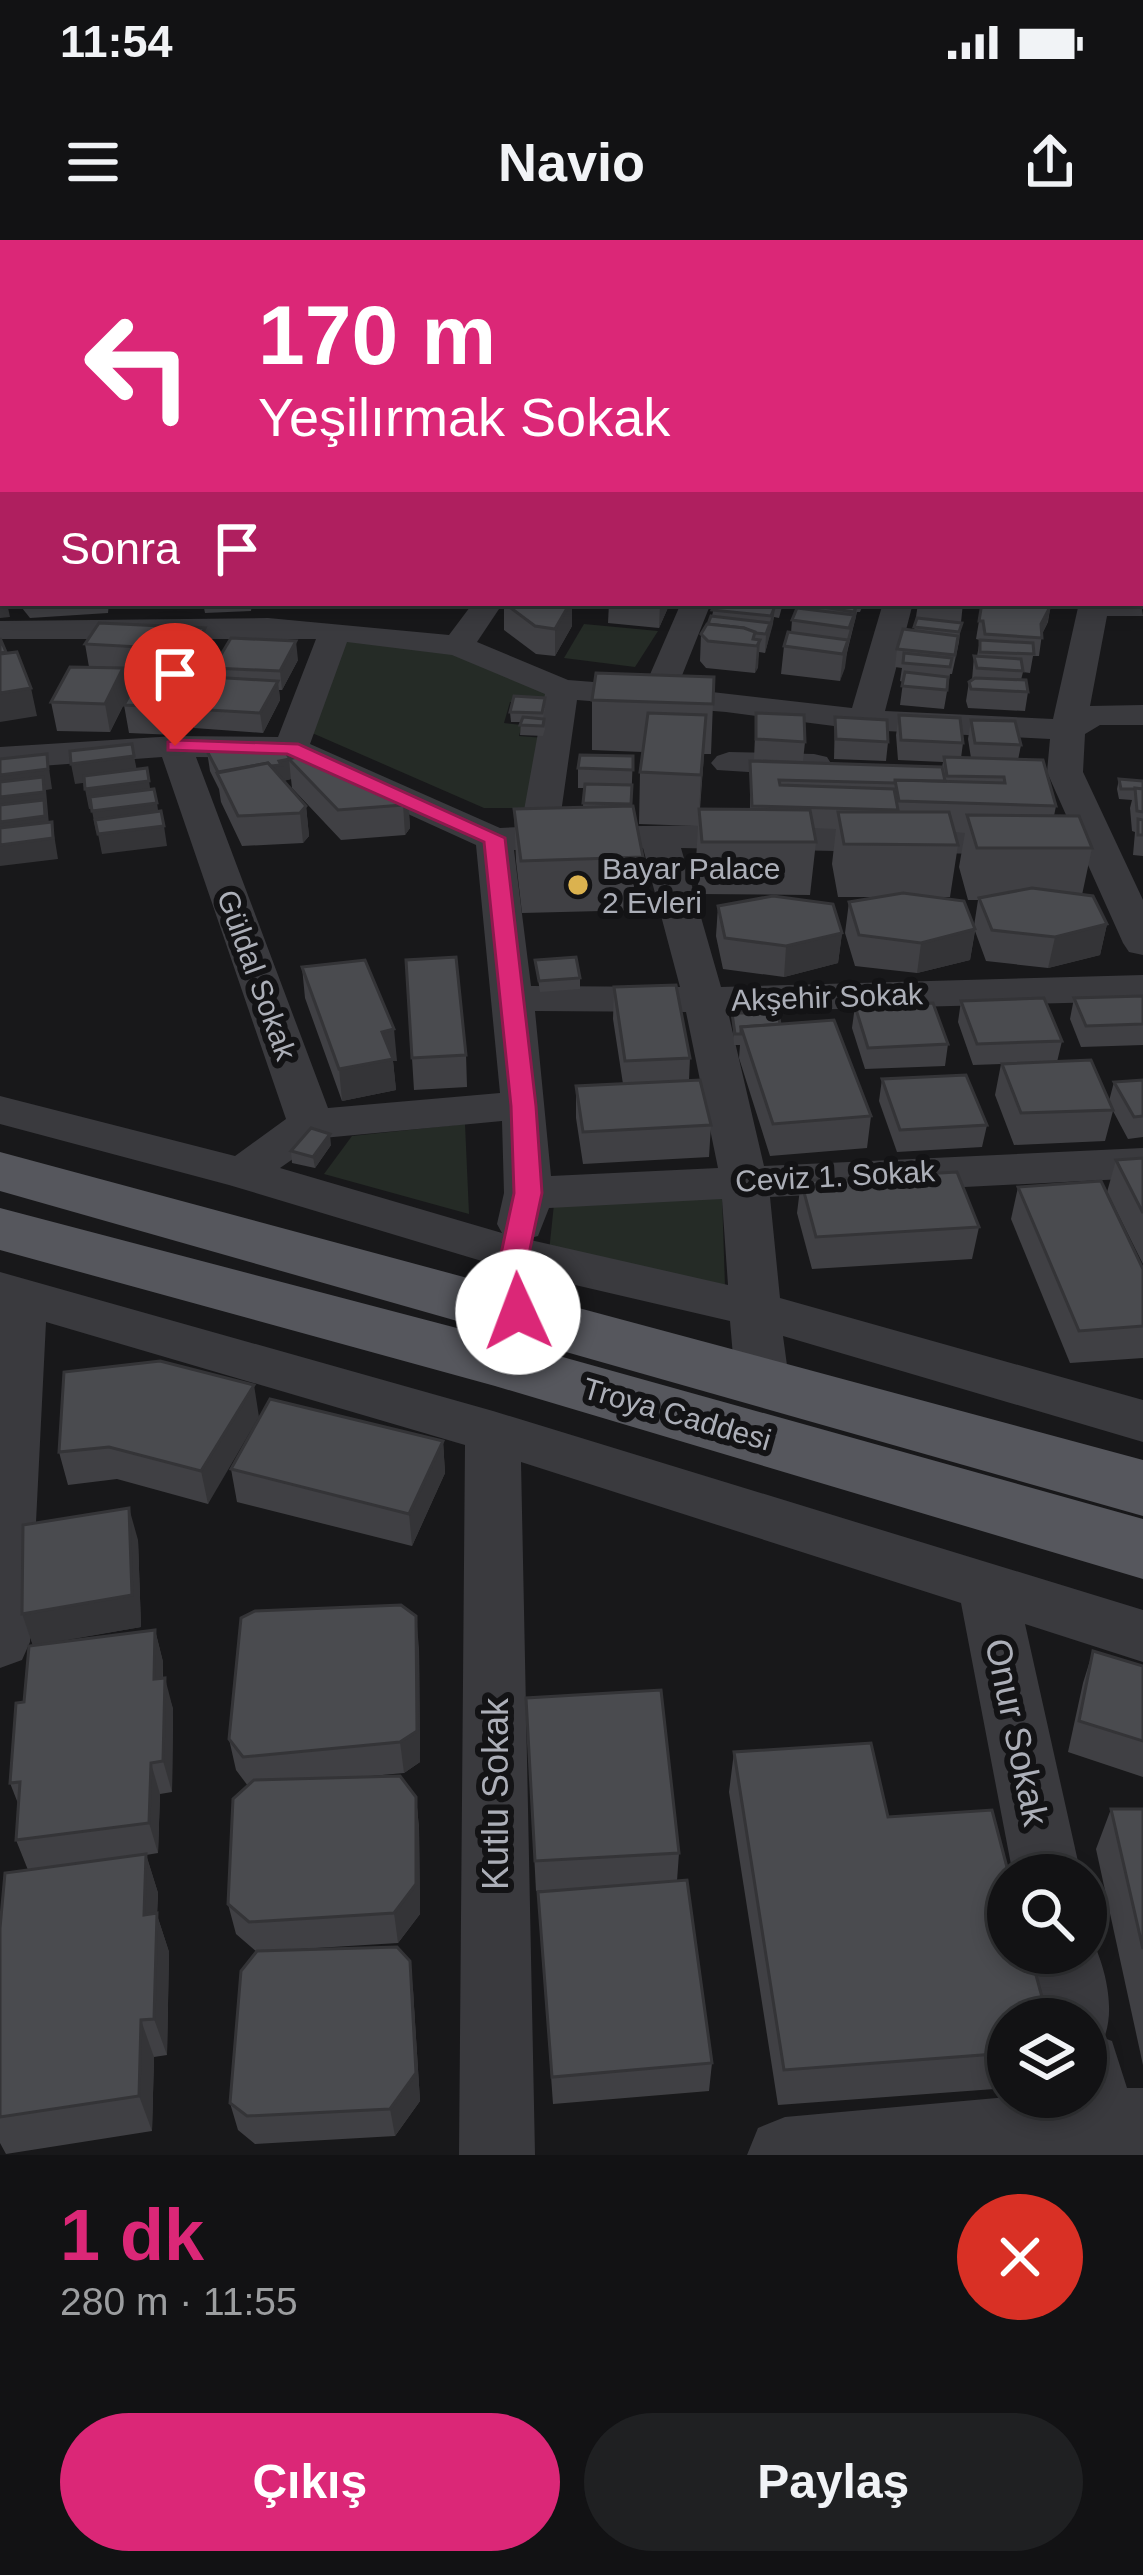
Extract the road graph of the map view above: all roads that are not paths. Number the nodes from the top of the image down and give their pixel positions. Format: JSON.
{"nodes":[{"id":1,"x":486,"y":606,"type":"edge"},
{"id":2,"x":695,"y":606,"type":"edge"},
{"id":3,"x":897,"y":606,"type":"edge"},
{"id":4,"x":1094,"y":606,"type":"edge"},
{"id":5,"x":276,"y":615,"type":"edge"},
{"id":6,"x":0,"y":630,"type":"edge"},
{"id":7,"x":334,"y":631,"type":"junction"},
{"id":8,"x":458,"y":646,"type":"junction"},
{"id":9,"x":562,"y":689,"type":"junction"},
{"id":10,"x":656,"y":698,"type":"junction"},
{"id":11,"x":726,"y":701,"type":"junction"},
{"id":12,"x":1143,"y":715,"type":"edge"},
{"id":13,"x":865,"y":719,"type":"junction"},
{"id":14,"x":1068,"y":730,"type":"junction"},
{"id":15,"x":175,"y":746,"type":"junction"},
{"id":16,"x":291,"y":748,"type":"junction"},
{"id":17,"x":0,"y":758,"type":"edge"},
{"id":18,"x":729,"y":763,"type":"junction"},
{"id":19,"x":849,"y":766,"type":"edge"},
{"id":20,"x":730,"y":836,"type":"junction"},
{"id":21,"x":516,"y":838,"type":"junction"},
{"id":22,"x":659,"y":838,"type":"junction"},
{"id":23,"x":1097,"y":845,"type":"junction"},
{"id":24,"x":1143,"y":943,"type":"edge"},
{"id":25,"x":1143,"y":988,"type":"edge"},
{"id":26,"x":512,"y":998,"type":"junction"},
{"id":27,"x":703,"y":1000,"type":"junction"},
{"id":28,"x":524,"y":1106,"type":"junction"},
{"id":29,"x":0,"y":1110,"type":"edge"},
{"id":30,"x":310,"y":1124,"type":"junction"},
{"id":31,"x":1143,"y":1163,"type":"edge"},
{"id":32,"x":0,"y":1172,"type":"edge"},
{"id":33,"x":242,"y":1172,"type":"junction"},
{"id":34,"x":744,"y":1180,"type":"junction"},
{"id":35,"x":528,"y":1193,"type":"junction"},
{"id":36,"x":0,"y":1228,"type":"edge"},
{"id":37,"x":516,"y":1283,"type":"junction"},
{"id":38,"x":11,"y":1293,"type":"edge"},
{"id":39,"x":751,"y":1308,"type":"junction"},
{"id":40,"x":762,"y":1380,"type":"junction"},
{"id":41,"x":1143,"y":1421,"type":"edge"},
{"id":42,"x":494,"y":1432,"type":"junction"},
{"id":43,"x":1143,"y":1488,"type":"edge"},
{"id":44,"x":1143,"y":1550,"type":"edge"},
{"id":45,"x":988,"y":1589,"type":"junction"},
{"id":46,"x":1143,"y":1636,"type":"edge"},
{"id":47,"x":0,"y":1642,"type":"edge"},
{"id":48,"x":1043,"y":1854,"type":"edge"},
{"id":49,"x":1107,"y":2119,"type":"edge"},
{"id":50,"x":497,"y":2155,"type":"edge"},
{"id":51,"x":785,"y":2155,"type":"edge"}],
"edges":[{"from":1,"to":8,"type":"street"},
{"from":2,"to":10,"type":"street"},
{"from":3,"to":13,"type":"street"},
{"from":4,"to":14,"type":"street"},
{"from":5,"to":6,"type":"street"},
{"from":5,"to":7,"type":"street"},
{"from":7,"to":8,"type":"street"},
{"from":7,"to":16,"type":"street"},
{"from":8,"to":9,"type":"street"},
{"from":9,"to":10,"type":"street"},
{"from":9,"to":21,"type":"street"},
{"from":10,"to":11,"type":"street"},
{"from":11,"to":13,"type":"street"},
{"from":11,"to":18,"type":"street"},
{"from":12,"to":14,"type":"street"},
{"from":13,"to":14,"type":"street"},
{"from":14,"to":23,"type":"street"},
{"from":15,"to":16,"type":"street"},
{"from":15,"to":17,"type":"street"},
{"from":15,"to":30,"type":"street","name":"Güldal Sokak"},
{"from":16,"to":21,"type":"street"},
{"from":18,"to":19,"type":"street"},
{"from":18,"to":20,"type":"street"},
{"from":20,"to":22,"type":"street"},
{"from":20,"to":23,"type":"street"},
{"from":21,"to":22,"type":"street"},
{"from":21,"to":26,"type":"street"},
{"from":22,"to":27,"type":"street"},
{"from":23,"to":24,"type":"street"},
{"from":25,"to":27,"type":"street","name":"Akşehir Sokak"},
{"from":26,"to":27,"type":"street","name":"Akşehir Sokak"},
{"from":26,"to":28,"type":"street"},
{"from":27,"to":34,"type":"street"},
{"from":28,"to":30,"type":"street"},
{"from":28,"to":35,"type":"street"},
{"from":29,"to":33,"type":"street"},
{"from":30,"to":33,"type":"street"},
{"from":31,"to":34,"type":"street","name":"Ceviz 1. Sokak"},
{"from":32,"to":37,"type":"main road","name":"Troya Caddesi"},
{"from":33,"to":37,"type":"street"},
{"from":34,"to":35,"type":"street","name":"Ceviz 1. Sokak"},
{"from":34,"to":39,"type":"street"},
{"from":35,"to":37,"type":"street"},
{"from":36,"to":44,"type":"main road","name":"Troya Caddesi"},
{"from":37,"to":39,"type":"street"},
{"from":37,"to":40,"type":"main road","name":"Troya Caddesi"},
{"from":38,"to":42,"type":"street"},
{"from":38,"to":47,"type":"street"},
{"from":39,"to":40,"type":"street"},
{"from":39,"to":41,"type":"street"},
{"from":40,"to":43,"type":"main road","name":"Troya Caddesi"},
{"from":42,"to":45,"type":"street"},
{"from":42,"to":50,"type":"street","name":"Kutlu Sokak"},
{"from":45,"to":46,"type":"street"},
{"from":45,"to":48,"type":"street","name":"Onur Sokak"},
{"from":49,"to":51,"type":"street"}]}
